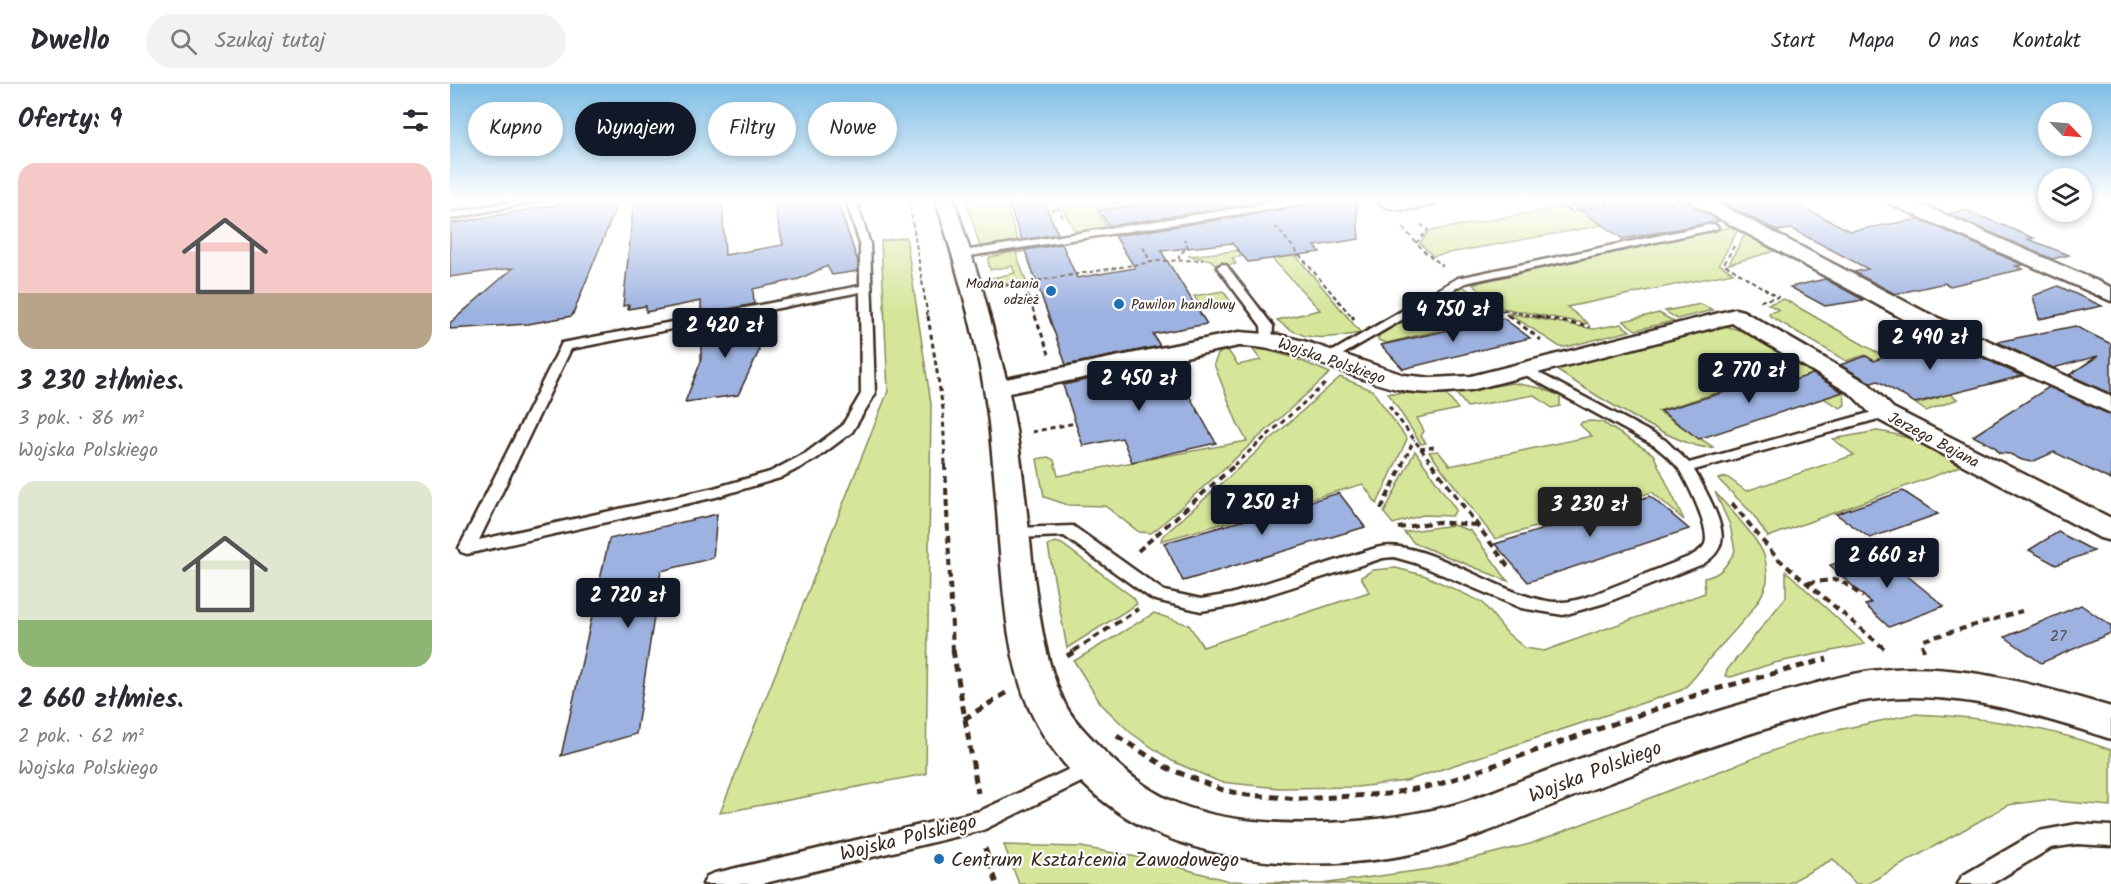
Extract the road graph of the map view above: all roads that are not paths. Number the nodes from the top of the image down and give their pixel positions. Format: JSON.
{"nodes":[{"id":1,"x":863,"y":237,"type":"edge"},
{"id":2,"x":957,"y":237,"type":"edge"},
{"id":3,"x":1070,"y":237,"type":"edge"},
{"id":4,"x":1664,"y":237,"type":"edge"},
{"id":5,"x":1769,"y":237,"type":"edge"},
{"id":6,"x":1980,"y":237,"type":"edge"},
{"id":7,"x":963,"y":254,"type":"junction"},
{"id":8,"x":1222,"y":267,"type":"dead end"},
{"id":9,"x":866,"y":288,"type":"junction"},
{"id":10,"x":2111,"y":295,"type":"edge"},
{"id":11,"x":1735,"y":316,"type":"joint"},
{"id":12,"x":1268,"y":339,"type":"junction"},
{"id":13,"x":1339,"y":361,"type":"junction"},
{"id":14,"x":1526,"y":370,"type":"junction"},
{"id":15,"x":996,"y":388,"type":"junction"},
{"id":16,"x":2111,"y":405,"type":"edge"},
{"id":17,"x":1884,"y":413,"type":"junction"},
{"id":18,"x":1686,"y":468,"type":"junction"},
{"id":19,"x":2111,"y":531,"type":"edge"},
{"id":20,"x":1016,"y":534,"type":"junction"},
{"id":21,"x":2111,"y":723,"type":"edge"},
{"id":22,"x":1093,"y":767,"type":"junction"},
{"id":23,"x":2111,"y":836,"type":"edge"},
{"id":24,"x":715,"y":884,"type":"edge"},
{"id":25,"x":1970,"y":884,"type":"edge"}],
"edges":[{"from":1,"to":9,"type":"lane"},
{"from":2,"to":7,"type":"street","name":"Wojska Polskiego"},
{"from":3,"to":7,"type":"lane"},
{"from":4,"to":13,"type":"lane"},
{"from":5,"to":16,"type":"street"},
{"from":6,"to":10,"type":"street"},
{"from":7,"to":15,"type":"street","name":"Wojska Polskiego"},
{"from":8,"to":12,"type":"lane"},
{"from":9,"to":9,"type":"lane"},
{"from":11,"to":14,"type":"street","name":"Wojska Polskiego"},
{"from":11,"to":17,"type":"street","name":"Jerzego Bajana"},
{"from":12,"to":13,"type":"street","name":"Wojska Polskiego"},
{"from":12,"to":15,"type":"street","name":"Wojska Polskiego"},
{"from":13,"to":14,"type":"street","name":"Wojska Polskiego"},
{"from":14,"to":18,"type":"lane"},
{"from":15,"to":20,"type":"street","name":"Wojska Polskiego"},
{"from":17,"to":18,"type":"lane"},
{"from":17,"to":19,"type":"street","name":"Jerzego Bajana"},
{"from":18,"to":20,"type":"lane"},
{"from":20,"to":22,"type":"street","name":"Wojska Polskiego"},
{"from":21,"to":22,"type":"street","name":"Wojska Polskiego"},
{"from":22,"to":24,"type":"lane","name":"Wojska Polskiego"},
{"from":23,"to":25,"type":"lane"}]}
